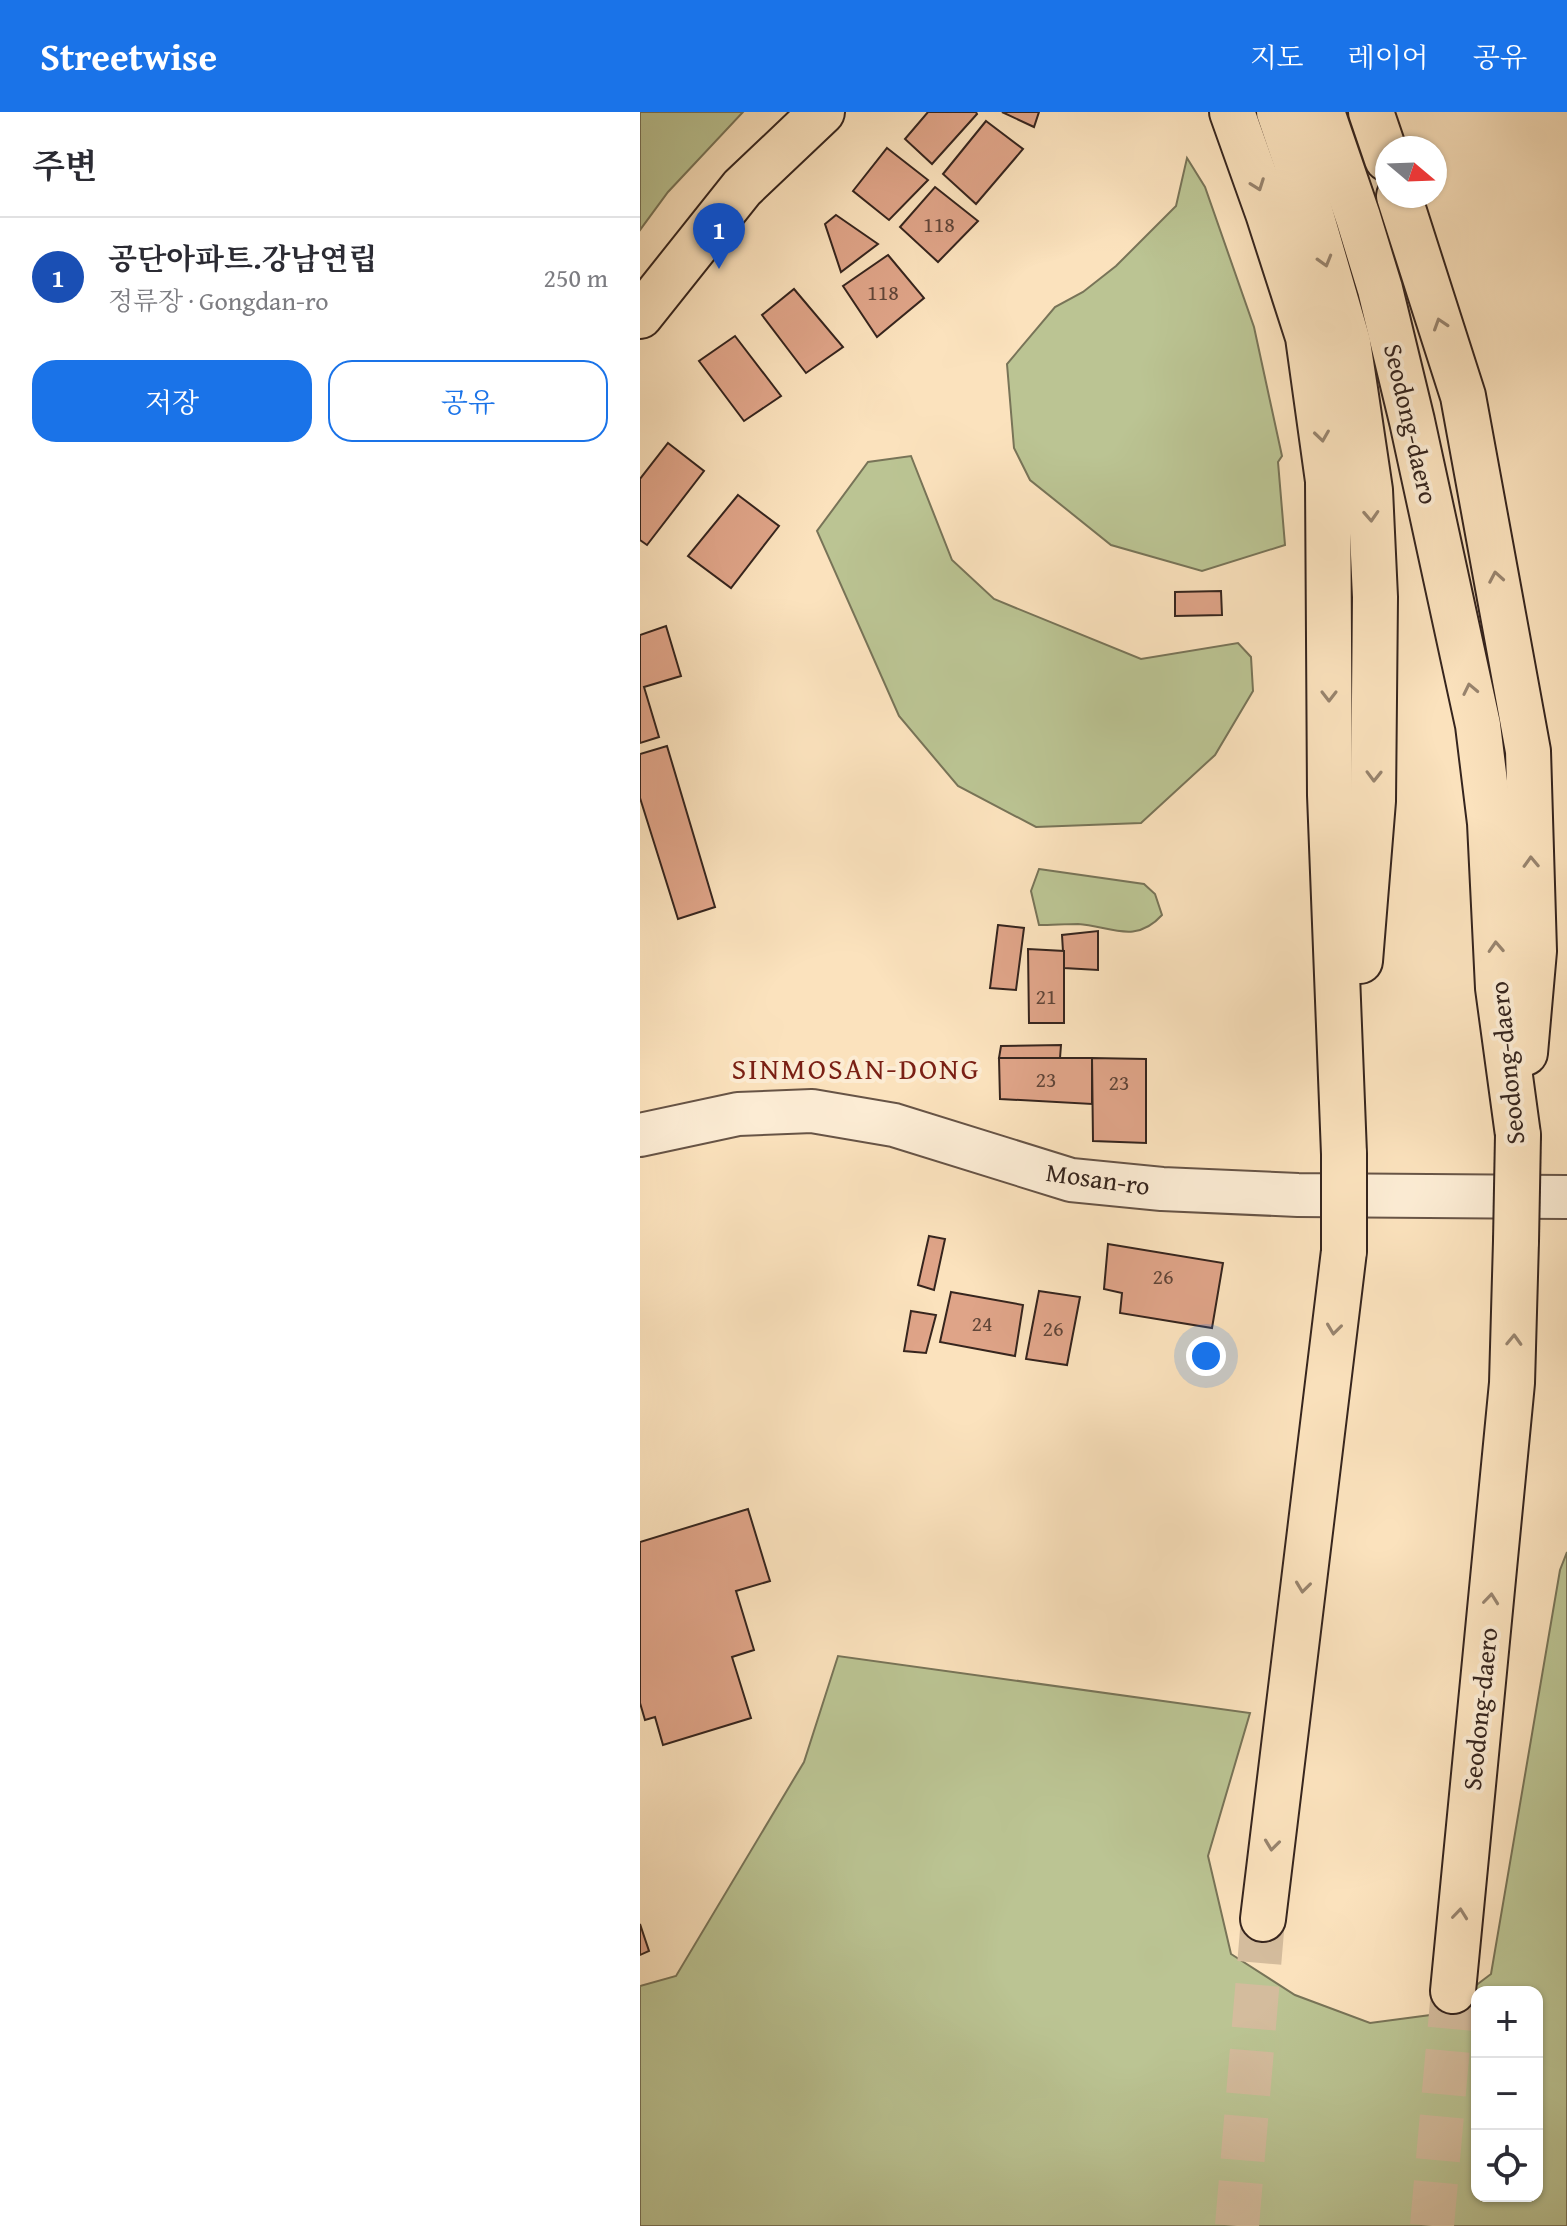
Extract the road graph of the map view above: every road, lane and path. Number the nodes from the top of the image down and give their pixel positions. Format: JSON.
{"nodes":[{"id":1,"x":822,"y":112,"type":"edge"},
{"id":2,"x":1279,"y":112,"type":"edge"},
{"id":3,"x":1371,"y":112,"type":"edge"},
{"id":4,"x":1232,"y":113,"type":"edge"},
{"id":5,"x":1379,"y":136,"type":"edge"},
{"id":6,"x":1318,"y":140,"type":"edge"},
{"id":7,"x":1403,"y":208,"type":"edge"},
{"id":8,"x":640,"y":316,"type":"edge"},
{"id":9,"x":640,"y":1135,"type":"edge"},
{"id":10,"x":1518,"y":1135,"type":"junction"},
{"id":11,"x":1344,"y":1154,"type":"junction"},
{"id":12,"x":1567,"y":1197,"type":"edge"},
{"id":13,"x":1263,"y":1919,"type":"tunnel mouth"},
{"id":14,"x":1453,"y":1991,"type":"tunnel mouth"}],
"edges":[{"from":1,"to":8,"type":"main road"},
{"from":2,"to":6,"type":"main road"},
{"from":3,"to":5,"type":"main road"},
{"from":4,"to":11,"type":"main road","one_way":true},
{"from":10,"to":6,"type":"main road","name":"Seodong-daero","one_way":true},
{"from":6,"to":11,"type":"main road","name":"Seodong-daero","one_way":true},
{"from":10,"to":7,"type":"main road","one_way":true},
{"from":9,"to":12,"type":"street","name":"Mosan-ro"},
{"from":14,"to":10,"type":"main road","name":"Seodong-daero","one_way":true,"bridge":true},
{"from":11,"to":13,"type":"main road","name":"Seodong-daero","one_way":true,"bridge":true}]}
